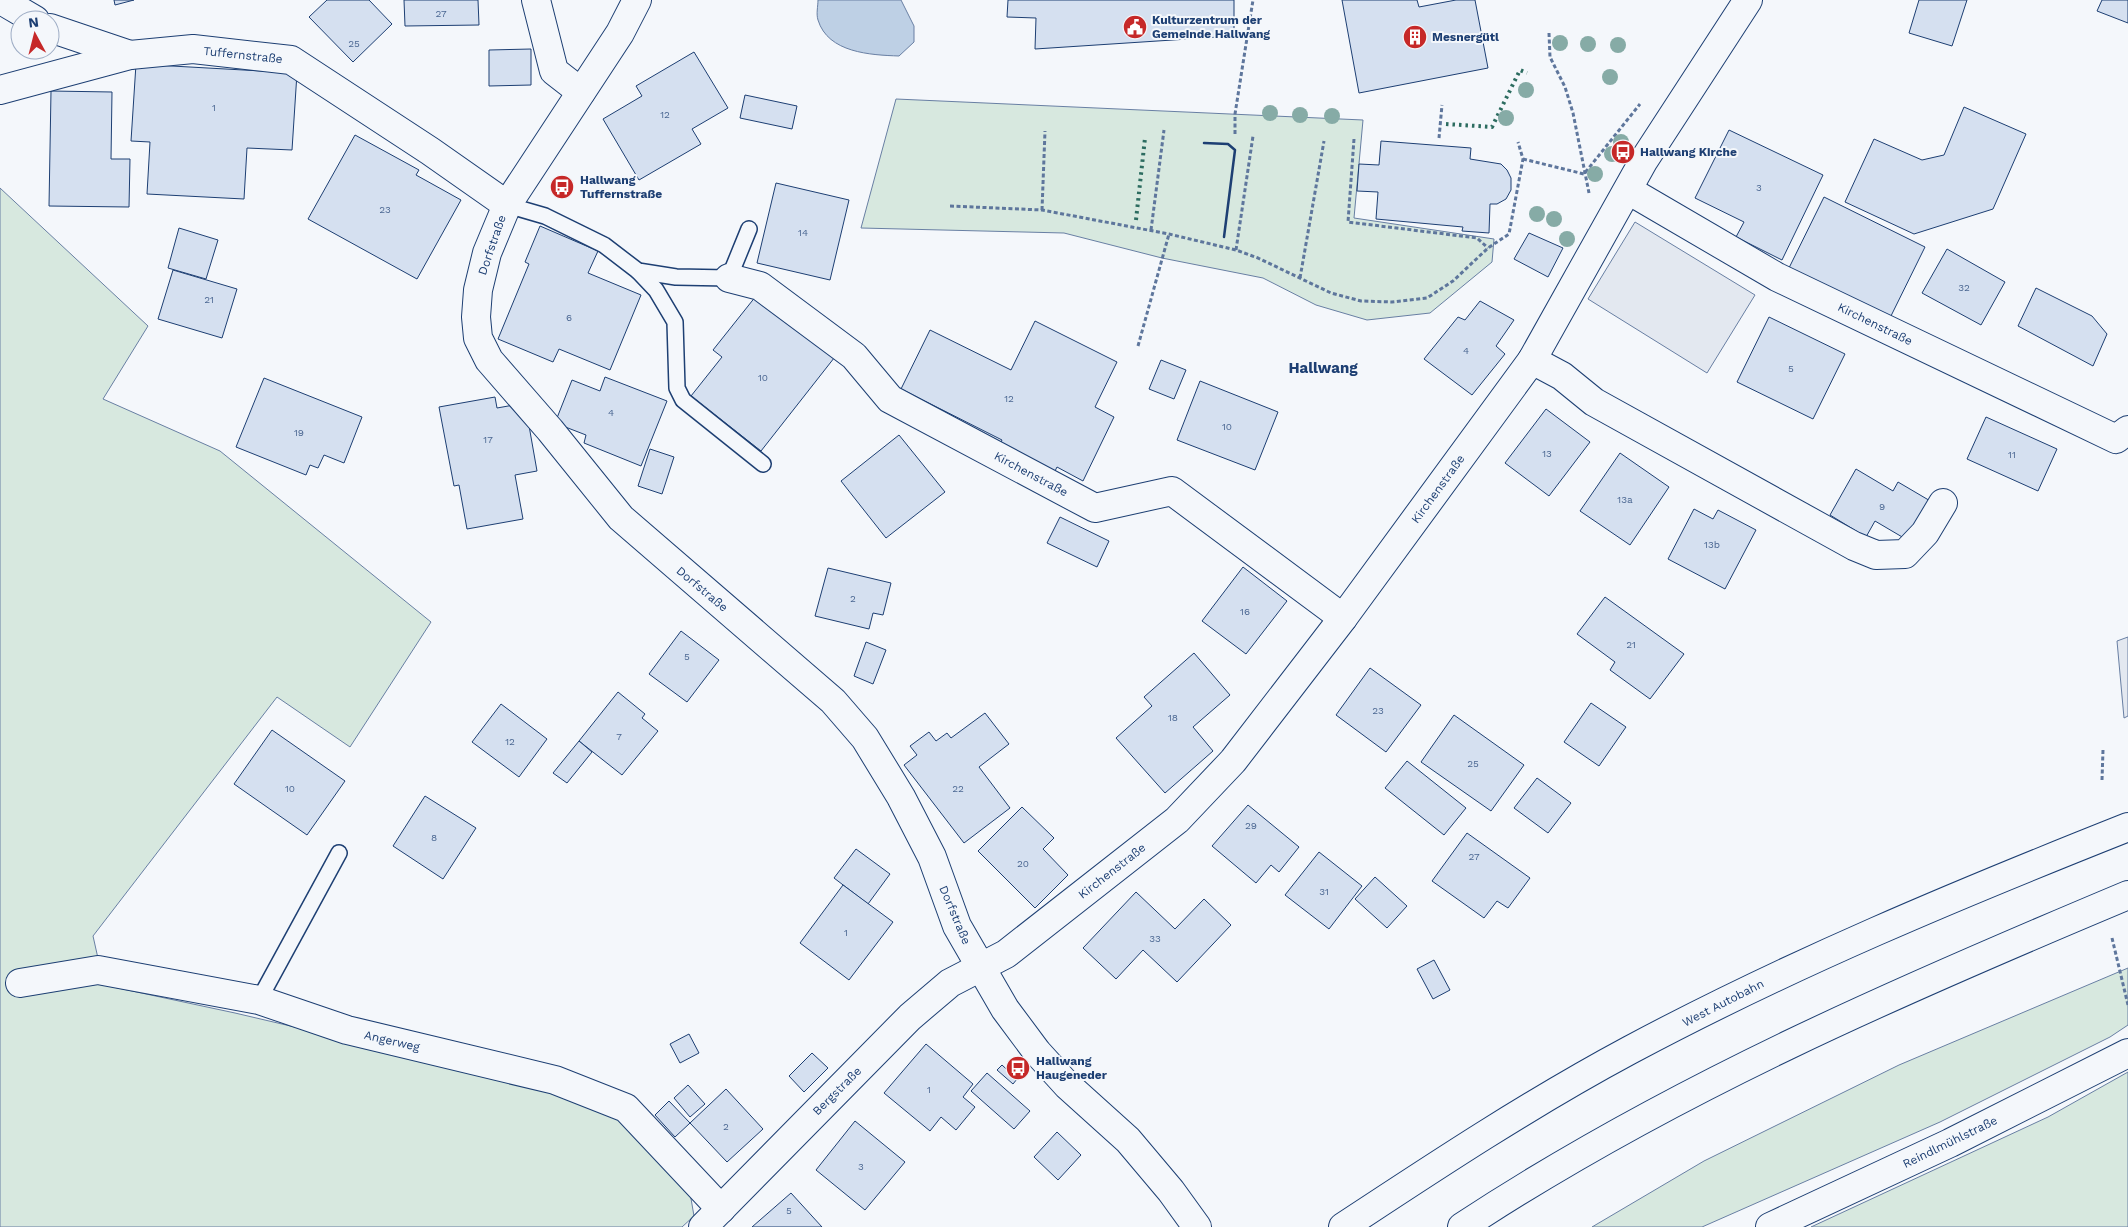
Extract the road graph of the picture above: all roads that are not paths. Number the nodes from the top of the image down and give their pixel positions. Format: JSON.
{"nodes":[{"id":1,"x":1,"y":0,"type":"edge"},
{"id":2,"x":536,"y":0,"type":"edge"},
{"id":3,"x":637,"y":0,"type":"edge"},
{"id":4,"x":1748,"y":0,"type":"edge"},
{"id":5,"x":18,"y":10,"type":"edge"},
{"id":6,"x":60,"y":31,"type":"edge"},
{"id":7,"x":130,"y":55,"type":"junction"},
{"id":8,"x":0,"y":90,"type":"edge"},
{"id":9,"x":581,"y":92,"type":"junction"},
{"id":10,"x":1628,"y":190,"type":"junction"},
{"id":11,"x":507,"y":205,"type":"junction"},
{"id":12,"x":749,"y":229,"type":"dead end"},
{"id":13,"x":638,"y":271,"type":"junction"},
{"id":14,"x":729,"y":278,"type":"junction"},
{"id":15,"x":1532,"y":360,"type":"junction"},
{"id":16,"x":2128,"y":430,"type":"edge"},
{"id":17,"x":763,"y":464,"type":"dead end"},
{"id":18,"x":1943,"y":503,"type":"dead end"},
{"id":19,"x":1343,"y":618,"type":"junction"},
{"id":20,"x":2128,"y":826,"type":"edge"},
{"id":21,"x":339,"y":853,"type":"dead end"},
{"id":22,"x":2128,"y":895,"type":"edge"},
{"id":23,"x":980,"y":967,"type":"junction"},
{"id":24,"x":20,"y":983,"type":"dead end"},
{"id":25,"x":259,"y":1000,"type":"junction"},
{"id":26,"x":2128,"y":1053,"type":"edge"},
{"id":27,"x":712,"y":1218,"type":"edge"},
{"id":28,"x":1197,"y":1227,"type":"edge"},
{"id":29,"x":1343,"y":1227,"type":"edge"},
{"id":30,"x":1462,"y":1227,"type":"edge"},
{"id":31,"x":1770,"y":1227,"type":"edge"}],
"edges":[{"from":1,"to":5,"type":"main road"},
{"from":2,"to":9,"type":"main road"},
{"from":3,"to":9,"type":"main road","name":"Dorfstraße"},
{"from":4,"to":10,"type":"main road","name":"Kirchenstraße"},
{"from":6,"to":7,"type":"main road"},
{"from":7,"to":8,"type":"main road","name":"Tuffernstraße"},
{"from":7,"to":11,"type":"main road","name":"Tuffernstraße"},
{"from":9,"to":11,"type":"main road","name":"Dorfstraße"},
{"from":10,"to":15,"type":"main road","name":"Kirchenstraße"},
{"from":10,"to":16,"type":"main road","name":"Kirchenstraße"},
{"from":11,"to":13,"type":"lane","name":"Dorfstraße"},
{"from":11,"to":23,"type":"main road","name":"Dorfstraße"},
{"from":12,"to":14,"type":"lane"},
{"from":13,"to":14,"type":"lane","name":"Dorfstraße"},
{"from":13,"to":17,"type":"lane"},
{"from":14,"to":19,"type":"main road","name":"Kirchenstraße"},
{"from":15,"to":18,"type":"main road"},
{"from":15,"to":19,"type":"main road","name":"Kirchenstraße"},
{"from":19,"to":23,"type":"main road","name":"Kirchenstraße"},
{"from":20,"to":29,"type":"main road","name":"West Autobahn"},
{"from":21,"to":25,"type":"lane"},
{"from":22,"to":30,"type":"main road"},
{"from":23,"to":27,"type":"main road","name":"Bergstraße"},
{"from":23,"to":28,"type":"main road","name":"Dorfstraße"},
{"from":24,"to":25,"type":"main road","name":"Angerweg"},
{"from":25,"to":27,"type":"main road","name":"Angerweg"},
{"from":26,"to":31,"type":"main road","name":"Reindlmühlstraße"}]}
